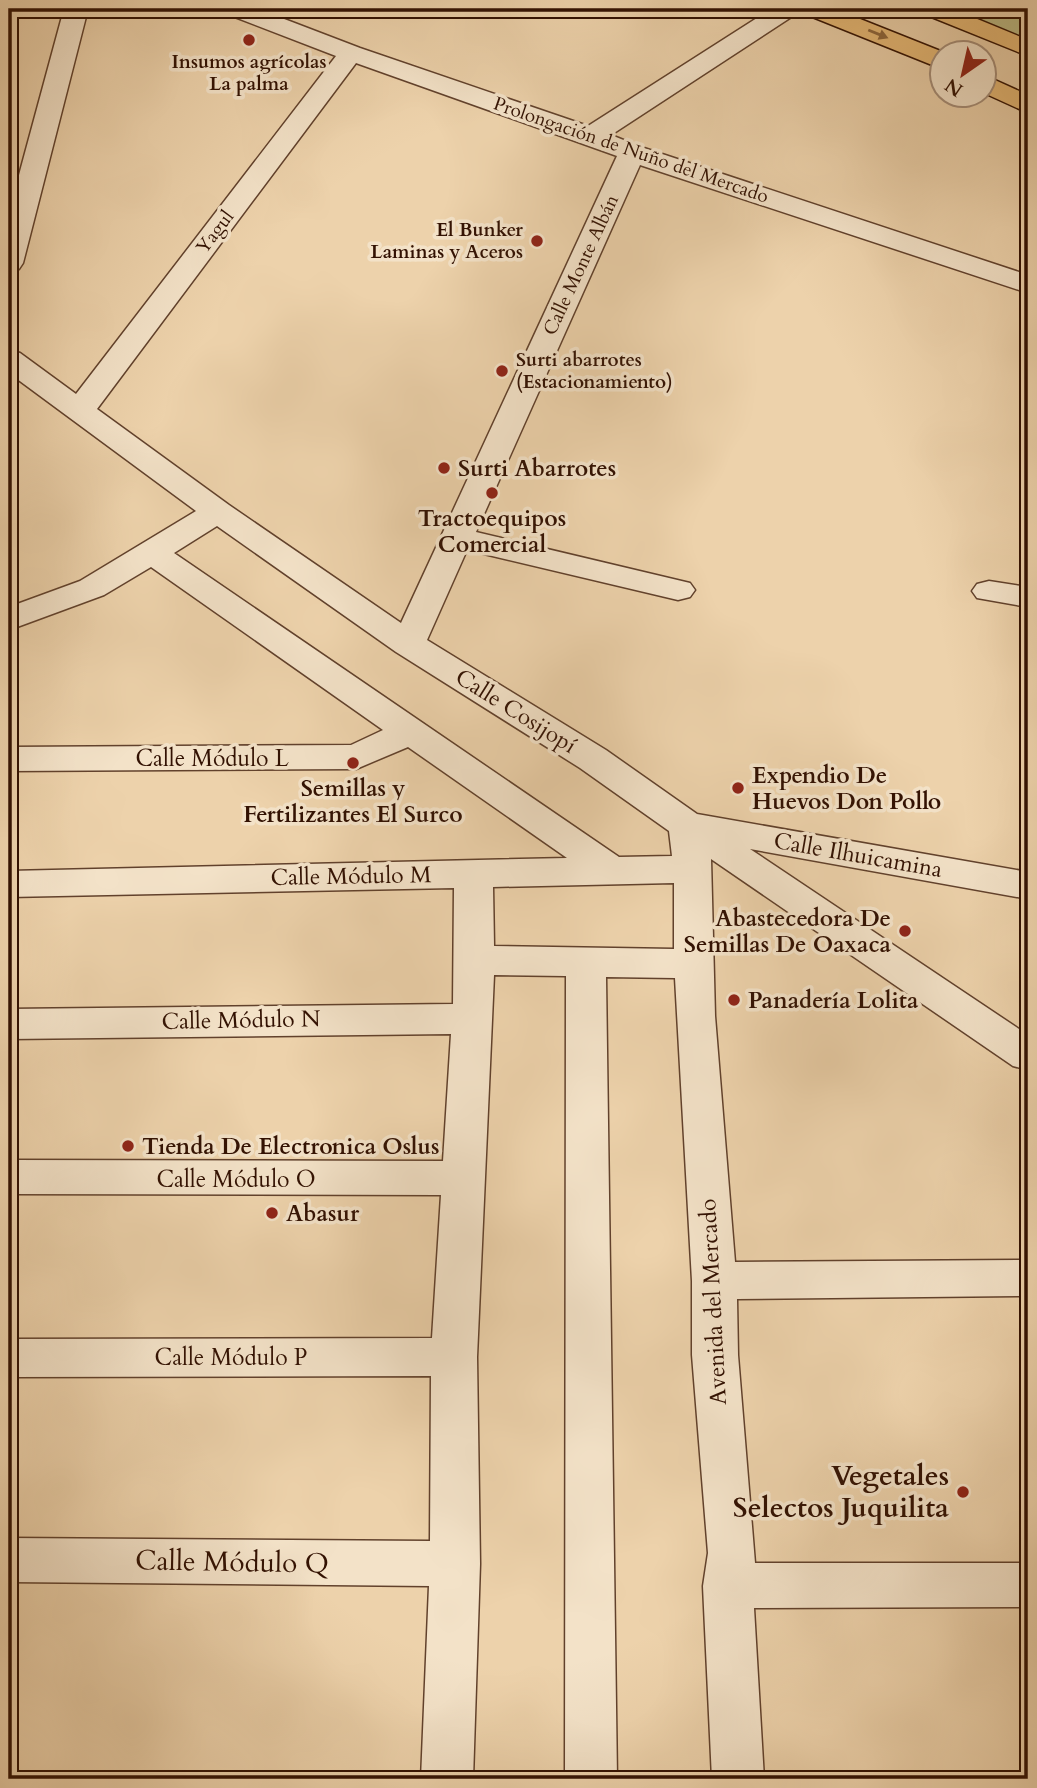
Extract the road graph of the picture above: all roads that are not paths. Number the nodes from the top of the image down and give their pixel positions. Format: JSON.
{"nodes":[{"id":1,"x":76,"y":9,"type":"edge"},
{"id":2,"x":236,"y":9,"type":"edge"},
{"id":3,"x":787,"y":9,"type":"edge"},
{"id":4,"x":814,"y":9,"type":"edge"},
{"id":5,"x":933,"y":9,"type":"edge"},
{"id":6,"x":1028,"y":49,"type":"edge"},
{"id":7,"x":351,"y":52,"type":"junction"},
{"id":8,"x":928,"y":55,"type":"edge"},
{"id":9,"x":998,"y":90,"type":"edge"},
{"id":10,"x":1028,"y":105,"type":"edge"},
{"id":11,"x":592,"y":136,"type":"junction"},
{"id":12,"x":632,"y":153,"type":"junction"},
{"id":13,"x":9,"y":263,"type":"edge"},
{"id":14,"x":1028,"y":284,"type":"edge"},
{"id":15,"x":9,"y":359,"type":"edge"},
{"id":16,"x":79,"y":411,"type":"junction"},
{"id":17,"x":218,"y":512,"type":"junction"},
{"id":18,"x":455,"y":537,"type":"junction"},
{"id":19,"x":151,"y":552,"type":"junction"},
{"id":20,"x":678,"y":590,"type":"dead end"},
{"id":21,"x":989,"y":591,"type":"dead end"},
{"id":22,"x":1028,"y":597,"type":"edge"},
{"id":23,"x":9,"y":619,"type":"edge"},
{"id":24,"x":408,"y":644,"type":"junction"},
{"id":25,"x":409,"y":732,"type":"junction"},
{"id":26,"x":9,"y":759,"type":"edge"},
{"id":27,"x":687,"y":825,"type":"junction"},
{"id":28,"x":693,"y":869,"type":"junction"},
{"id":29,"x":610,"y":870,"type":"junction"},
{"id":30,"x":472,"y":873,"type":"junction"},
{"id":31,"x":9,"y":884,"type":"edge"},
{"id":32,"x":1028,"y":885,"type":"edge"},
{"id":33,"x":475,"y":960,"type":"junction"},
{"id":34,"x":586,"y":962,"type":"junction"},
{"id":35,"x":694,"y":964,"type":"junction"},
{"id":36,"x":473,"y":1019,"type":"junction"},
{"id":37,"x":9,"y":1024,"type":"edge"},
{"id":38,"x":1028,"y":1055,"type":"edge"},
{"id":39,"x":9,"y":1177,"type":"edge"},
{"id":40,"x":464,"y":1178,"type":"junction"},
{"id":41,"x":1028,"y":1278,"type":"edge"},
{"id":42,"x":713,"y":1281,"type":"junction"},
{"id":43,"x":454,"y":1357,"type":"junction"},
{"id":44,"x":9,"y":1358,"type":"edge"},
{"id":45,"x":9,"y":1560,"type":"edge"},
{"id":46,"x":455,"y":1564,"type":"junction"},
{"id":47,"x":1028,"y":1585,"type":"edge"},
{"id":48,"x":727,"y":1586,"type":"junction"},
{"id":49,"x":447,"y":1779,"type":"edge"},
{"id":50,"x":591,"y":1779,"type":"edge"},
{"id":51,"x":737,"y":1779,"type":"edge"}],
"edges":[{"from":1,"to":13,"type":"street"},
{"from":2,"to":7,"type":"street","name":"Prolongación de Nuño del Mercado"},
{"from":3,"to":11,"type":"street"},
{"from":4,"to":8,"type":"main road","one_way":true},
{"from":5,"to":6,"type":"main road"},
{"from":7,"to":11,"type":"street","name":"Prolongación de Nuño del Mercado"},
{"from":7,"to":16,"type":"street","name":"Yagul"},
{"from":9,"to":10,"type":"main road"},
{"from":11,"to":12,"type":"street","name":"Prolongación de Nuño del Mercado"},
{"from":12,"to":14,"type":"street","name":"Prolongación de Nuño del Mercado"},
{"from":12,"to":18,"type":"street","name":"Calle Monte Albán"},
{"from":15,"to":16,"type":"street","name":"Calle Cosijopí"},
{"from":16,"to":17,"type":"street","name":"Calle Cosijopí"},
{"from":17,"to":19,"type":"street"},
{"from":17,"to":24,"type":"street","name":"Calle Cosijopí"},
{"from":18,"to":20,"type":"street"},
{"from":18,"to":24,"type":"street","name":"Calle Monte Albán"},
{"from":19,"to":23,"type":"street"},
{"from":19,"to":25,"type":"street"},
{"from":21,"to":22,"type":"street"},
{"from":24,"to":27,"type":"street","name":"Calle Cosijopí"},
{"from":25,"to":26,"type":"street","name":"Calle Módulo L"},
{"from":25,"to":29,"type":"street"},
{"from":27,"to":28,"type":"street","name":"Avenida del Mercado"},
{"from":27,"to":32,"type":"street","name":"Calle Ilhuicamina"},
{"from":27,"to":38,"type":"street","name":"Calle Cosijopí"},
{"from":28,"to":29,"type":"street","name":"Calle Módulo M"},
{"from":28,"to":35,"type":"street","name":"Avenida del Mercado"},
{"from":29,"to":30,"type":"street","name":"Calle Módulo M"},
{"from":30,"to":31,"type":"street","name":"Calle Módulo M"},
{"from":30,"to":33,"type":"street"},
{"from":33,"to":34,"type":"street"},
{"from":33,"to":36,"type":"street"},
{"from":34,"to":35,"type":"street"},
{"from":34,"to":50,"type":"street"},
{"from":35,"to":42,"type":"street","name":"Avenida del Mercado"},
{"from":36,"to":37,"type":"street","name":"Calle Módulo N"},
{"from":36,"to":40,"type":"street"},
{"from":39,"to":40,"type":"street","name":"Calle Módulo O"},
{"from":40,"to":43,"type":"street"},
{"from":41,"to":42,"type":"street"},
{"from":42,"to":48,"type":"street","name":"Avenida del Mercado"},
{"from":43,"to":44,"type":"street","name":"Calle Módulo P"},
{"from":43,"to":46,"type":"street"},
{"from":45,"to":46,"type":"street","name":"Calle Módulo Q"},
{"from":46,"to":49,"type":"street"},
{"from":47,"to":48,"type":"street"},
{"from":48,"to":51,"type":"street","name":"Avenida del Mercado"}]}
